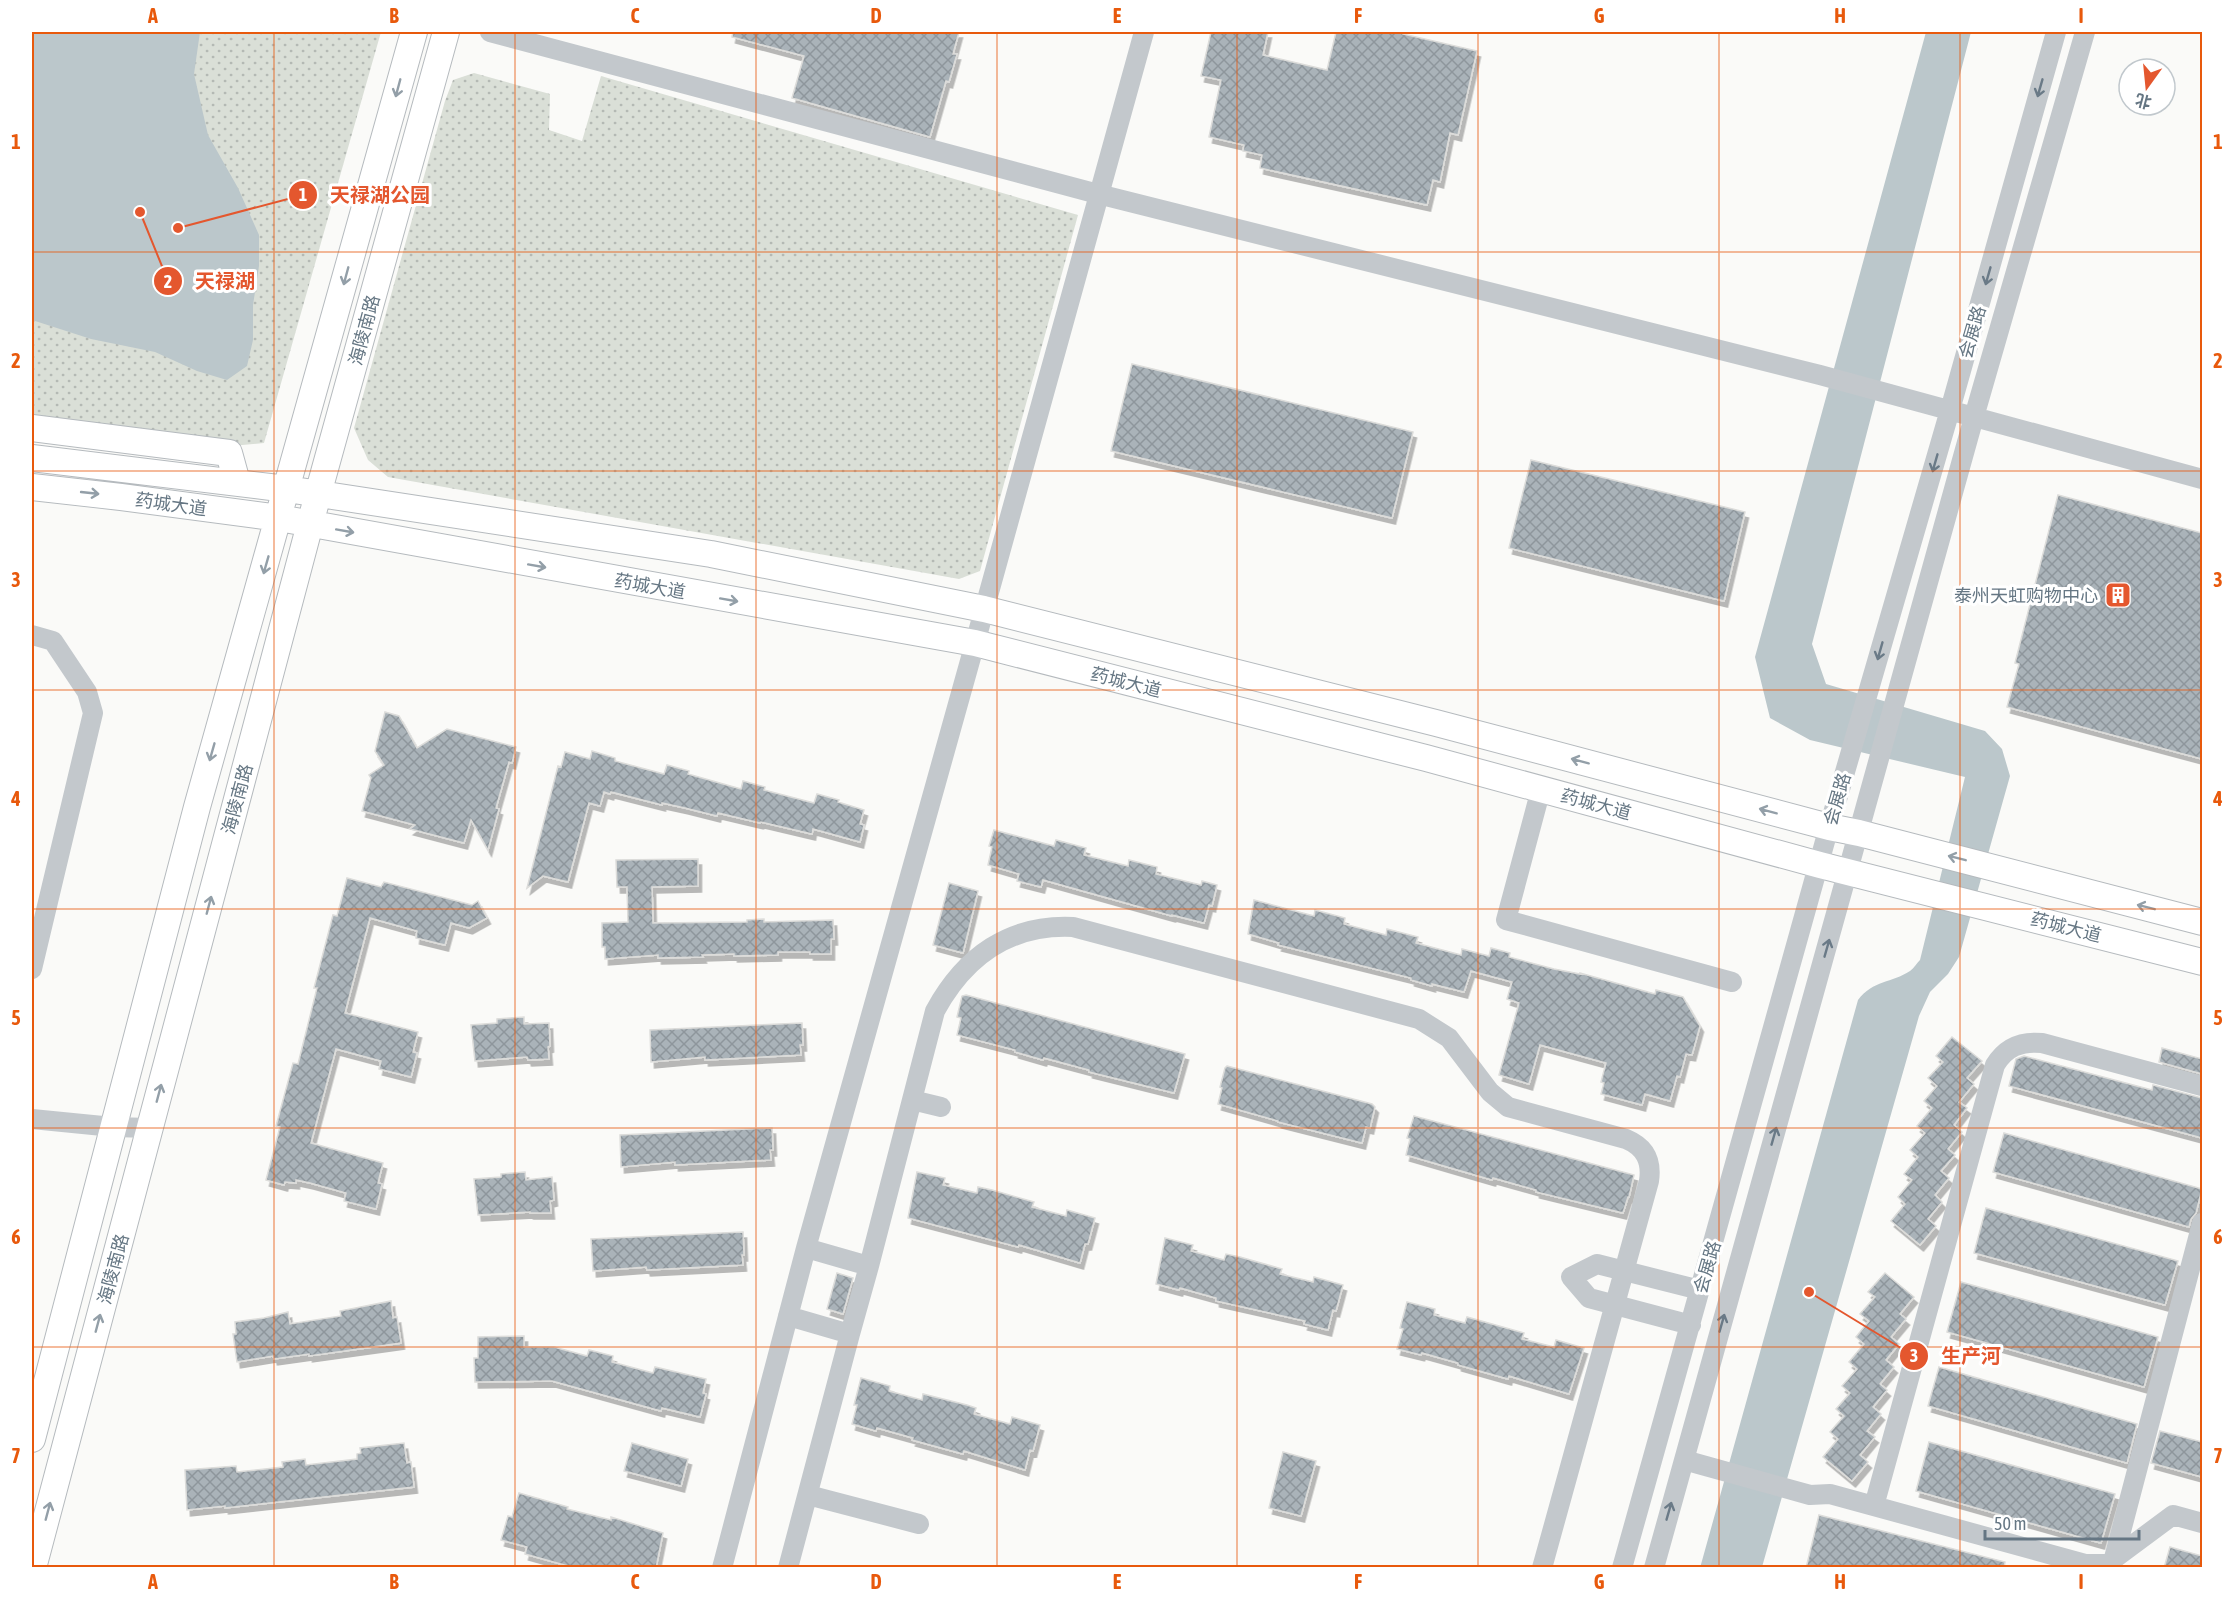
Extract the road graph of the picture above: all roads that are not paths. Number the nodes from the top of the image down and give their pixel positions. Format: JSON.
{"nodes":[{"id":1,"x":414,"y":32,"type":"edge"},
{"id":2,"x":446,"y":32,"type":"edge"},
{"id":3,"x":490,"y":32,"type":"edge"},
{"id":4,"x":1144,"y":32,"type":"edge"},
{"id":5,"x":2056,"y":32,"type":"edge"},
{"id":6,"x":2085,"y":32,"type":"edge"},
{"id":7,"x":1098,"y":194,"type":"junction"},
{"id":8,"x":1950,"y":410,"type":"junction"},
{"id":9,"x":1974,"y":417,"type":"junction"},
{"id":10,"x":32,"y":428,"type":"edge"},
{"id":11,"x":32,"y":458,"type":"edge"},
{"id":12,"x":2202,"y":479,"type":"edge"},
{"id":13,"x":237,"y":482,"type":"junction"},
{"id":14,"x":32,"y":488,"type":"edge"},
{"id":15,"x":287,"y":489,"type":"junction"},
{"id":16,"x":318,"y":494,"type":"junction"},
{"id":17,"x":279,"y":518,"type":"junction"},
{"id":18,"x":310,"y":524,"type":"junction"},
{"id":19,"x":984,"y":609,"type":"junction"},
{"id":20,"x":32,"y":635,"type":"edge"},
{"id":21,"x":975,"y":643,"type":"junction"},
{"id":22,"x":1541,"y":789,"type":"junction"},
{"id":23,"x":1829,"y":827,"type":"junction"},
{"id":24,"x":1858,"y":833,"type":"junction"},
{"id":25,"x":1820,"y":865,"type":"junction"},
{"id":26,"x":1848,"y":872,"type":"junction"},
{"id":27,"x":2202,"y":922,"type":"edge"},
{"id":28,"x":2202,"y":962,"type":"edge"},
{"id":29,"x":32,"y":969,"type":"edge"},
{"id":30,"x":1732,"y":982,"type":"dead end"},
{"id":31,"x":2202,"y":1086,"type":"edge"},
{"id":32,"x":912,"y":1100,"type":"junction"},
{"id":33,"x":941,"y":1107,"type":"dead end"},
{"id":34,"x":32,"y":1119,"type":"edge"},
{"id":35,"x":113,"y":1127,"type":"junction"},
{"id":36,"x":150,"y":1128,"type":"junction"},
{"id":37,"x":2202,"y":1223,"type":"edge"},
{"id":38,"x":806,"y":1248,"type":"junction"},
{"id":39,"x":869,"y":1266,"type":"junction"},
{"id":40,"x":1624,"y":1271,"type":"junction"},
{"id":41,"x":1700,"y":1290,"type":"junction"},
{"id":42,"x":1615,"y":1305,"type":"junction"},
{"id":43,"x":788,"y":1316,"type":"junction"},
{"id":44,"x":1691,"y":1324,"type":"junction"},
{"id":45,"x":850,"y":1334,"type":"junction"},
{"id":46,"x":32,"y":1439,"type":"edge"},
{"id":47,"x":1684,"y":1460,"type":"junction"},
{"id":48,"x":808,"y":1495,"type":"junction"},
{"id":49,"x":1874,"y":1506,"type":"junction"},
{"id":50,"x":2202,"y":1523,"type":"edge"},
{"id":51,"x":919,"y":1524,"type":"dead end"},
{"id":52,"x":2114,"y":1558,"type":"junction"},
{"id":53,"x":33,"y":1568,"type":"edge"},
{"id":54,"x":722,"y":1568,"type":"edge"},
{"id":55,"x":788,"y":1568,"type":"edge"},
{"id":56,"x":1542,"y":1568,"type":"edge"},
{"id":57,"x":1622,"y":1568,"type":"edge"},
{"id":58,"x":1654,"y":1568,"type":"edge"}],
"edges":[{"from":1,"to":15,"type":"main road","name":"海陵南路","one_way":true},
{"from":2,"to":16,"type":"main road","name":"海陵南路"},
{"from":3,"to":7,"type":"street"},
{"from":4,"to":7,"type":"street"},
{"from":5,"to":8,"type":"street","name":"会展路","one_way":true},
{"from":6,"to":9,"type":"street","name":"会展路"},
{"from":7,"to":8,"type":"street"},
{"from":7,"to":19,"type":"street"},
{"from":8,"to":9,"type":"street"},
{"from":8,"to":23,"type":"street","name":"会展路","one_way":true},
{"from":9,"to":12,"type":"street"},
{"from":9,"to":24,"type":"street","name":"会展路"},
{"from":10,"to":13,"type":"main road"},
{"from":11,"to":13,"type":"main road","name":"药城大道"},
{"from":13,"to":15,"type":"main road","name":"药城大道"},
{"from":14,"to":17,"type":"main road","name":"药城大道","one_way":true},
{"from":15,"to":16,"type":"main road","name":"药城大道"},
{"from":15,"to":17,"type":"main road","name":"海陵南路"},
{"from":16,"to":18,"type":"main road","name":"海陵南路"},
{"from":16,"to":19,"type":"main road","name":"药城大道"},
{"from":17,"to":18,"type":"main road","name":"药城大道"},
{"from":17,"to":35,"type":"main road","name":"海陵南路","one_way":true},
{"from":18,"to":21,"type":"main road","name":"药城大道","one_way":true},
{"from":36,"to":18,"type":"main road","name":"海陵南路","one_way":true},
{"from":19,"to":21,"type":"street"},
{"from":23,"to":19,"type":"main road","name":"药城大道","one_way":true},
{"from":20,"to":29,"type":"street"},
{"from":21,"to":22,"type":"main road","name":"药城大道"},
{"from":21,"to":38,"type":"street"},
{"from":22,"to":25,"type":"main road","name":"药城大道"},
{"from":22,"to":30,"type":"street"},
{"from":23,"to":24,"type":"main road","name":"药城大道"},
{"from":23,"to":25,"type":"street","name":"会展路"},
{"from":24,"to":26,"type":"street","name":"会展路"},
{"from":27,"to":24,"type":"main road","name":"药城大道","one_way":true},
{"from":25,"to":26,"type":"main road","name":"药城大道"},
{"from":25,"to":41,"type":"street","name":"会展路"},
{"from":26,"to":28,"type":"main road","name":"药城大道"},
{"from":47,"to":26,"type":"street","name":"会展路","one_way":true},
{"from":31,"to":49,"type":"street"},
{"from":32,"to":33,"type":"street"},
{"from":32,"to":39,"type":"street"},
{"from":32,"to":40,"type":"street"},
{"from":34,"to":35,"type":"street"},
{"from":35,"to":36,"type":"street"},
{"from":35,"to":46,"type":"main road","name":"海陵南路"},
{"from":53,"to":36,"type":"main road","name":"海陵南路","one_way":true},
{"from":37,"to":52,"type":"street"},
{"from":38,"to":39,"type":"street"},
{"from":38,"to":43,"type":"street"},
{"from":39,"to":45,"type":"street"},
{"from":40,"to":41,"type":"street"},
{"from":40,"to":42,"type":"street"},
{"from":40,"to":42,"type":"street"},
{"from":41,"to":44,"type":"street","name":"会展路"},
{"from":42,"to":44,"type":"street"},
{"from":42,"to":56,"type":"street"},
{"from":43,"to":45,"type":"street"},
{"from":43,"to":54,"type":"street"},
{"from":44,"to":57,"type":"street","name":"会展路"},
{"from":45,"to":48,"type":"street"},
{"from":47,"to":49,"type":"street"},
{"from":58,"to":47,"type":"street","name":"会展路","one_way":true},
{"from":48,"to":51,"type":"street"},
{"from":48,"to":55,"type":"street"},
{"from":49,"to":52,"type":"street"},
{"from":50,"to":52,"type":"street"}]}
